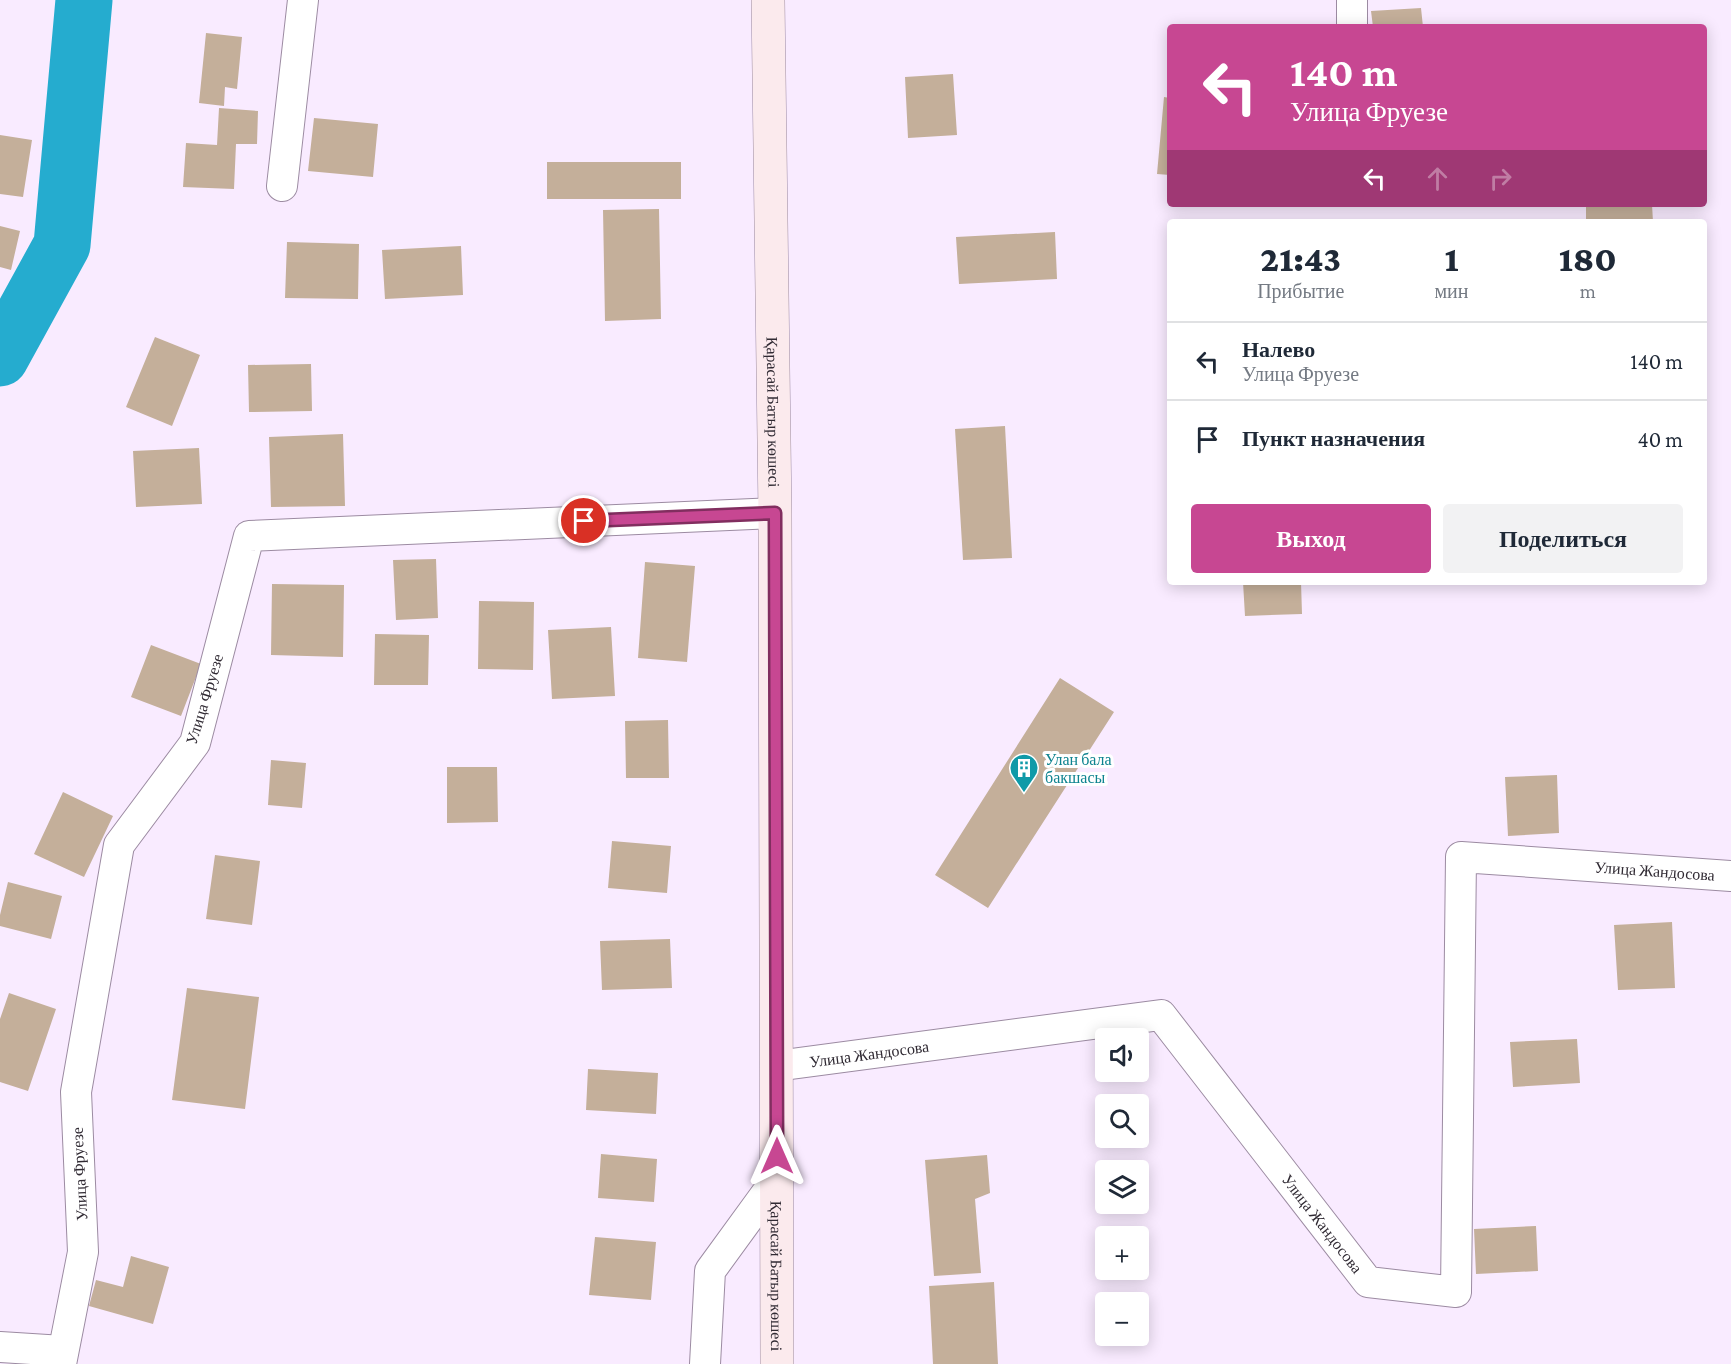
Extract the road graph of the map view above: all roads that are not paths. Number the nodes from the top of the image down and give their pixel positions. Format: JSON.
{"nodes":[{"id":1,"x":303,"y":0,"type":"edge"},
{"id":2,"x":768,"y":0,"type":"edge"},
{"id":3,"x":1352,"y":0,"type":"edge"},
{"id":4,"x":1352,"y":24,"type":"edge"},
{"id":5,"x":282,"y":186,"type":"dead end"},
{"id":6,"x":775,"y":513,"type":"junction"},
{"id":7,"x":1731,"y":876,"type":"edge"},
{"id":8,"x":776,"y":1066,"type":"junction"},
{"id":9,"x":777,"y":1179,"type":"junction"},
{"id":10,"x":0,"y":1347,"type":"edge"},
{"id":11,"x":62,"y":1357,"type":"edge"},
{"id":12,"x":705,"y":1364,"type":"edge"},
{"id":13,"x":777,"y":1364,"type":"edge"}],
"edges":[{"from":1,"to":5,"type":"street"},
{"from":2,"to":6,"type":"main road","name":"Қарасай Батыр көшесі"},
{"from":3,"to":4,"type":"street"},
{"from":6,"to":8,"type":"main road","name":"Қарасай Батыр көшесі"},
{"from":6,"to":11,"type":"street","name":"Улица Фруезе"},
{"from":7,"to":8,"type":"street","name":"Улица Жандосова"},
{"from":8,"to":9,"type":"main road","name":"Қарасай Батыр көшесі"},
{"from":9,"to":12,"type":"street"},
{"from":9,"to":13,"type":"main road","name":"Қарасай Батыр көшесі"},
{"from":10,"to":11,"type":"street"}]}
